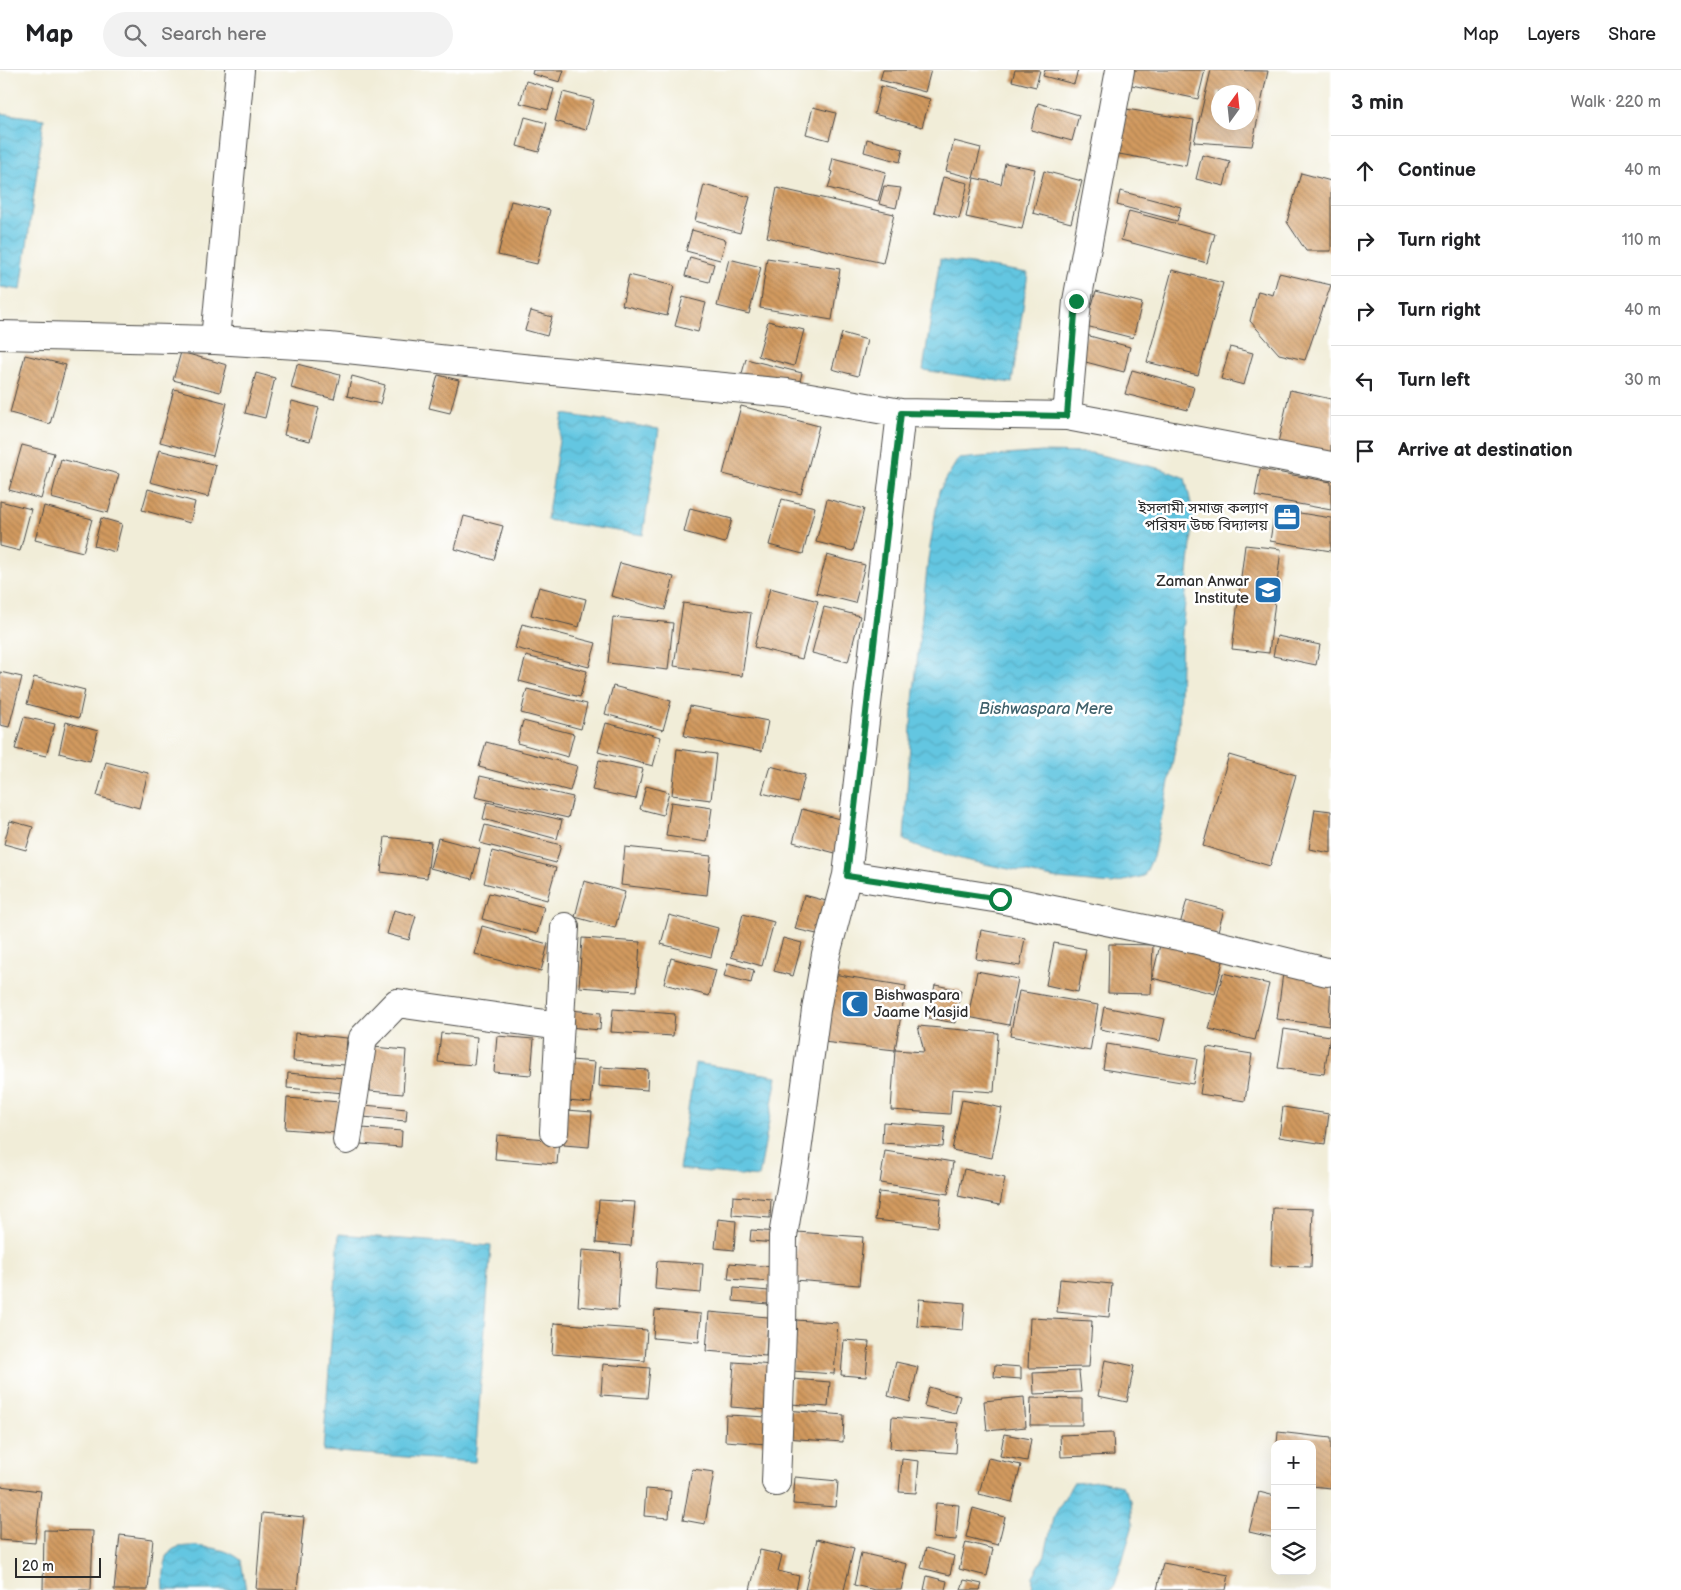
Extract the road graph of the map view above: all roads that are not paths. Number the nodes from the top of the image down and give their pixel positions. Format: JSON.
{"nodes":[{"id":1,"x":240,"y":70,"type":"edge"},
{"id":2,"x":1120,"y":70,"type":"edge"},
{"id":3,"x":0,"y":335,"type":"edge"},
{"id":4,"x":215,"y":340,"type":"junction"},
{"id":5,"x":901,"y":413,"type":"junction"},
{"id":6,"x":1067,"y":416,"type":"junction"},
{"id":7,"x":1331,"y":466,"type":"edge"},
{"id":8,"x":847,"y":876,"type":"junction"},
{"id":9,"x":565,"y":927,"type":"dead end"},
{"id":10,"x":1330,"y":966,"type":"edge"},
{"id":11,"x":560,"y":1026,"type":"junction"},
{"id":12,"x":554,"y":1132,"type":"dead end"},
{"id":13,"x":347,"y":1140,"type":"dead end"},
{"id":14,"x":776,"y":1482,"type":"dead end"}],
"edges":[{"from":1,"to":4,"type":"street"},
{"from":2,"to":6,"type":"street"},
{"from":3,"to":4,"type":"street"},
{"from":4,"to":5,"type":"street"},
{"from":5,"to":6,"type":"street"},
{"from":5,"to":8,"type":"street"},
{"from":6,"to":7,"type":"street"},
{"from":8,"to":10,"type":"street"},
{"from":8,"to":14,"type":"street"},
{"from":9,"to":11,"type":"street"},
{"from":11,"to":12,"type":"street"},
{"from":11,"to":13,"type":"street"}]}
